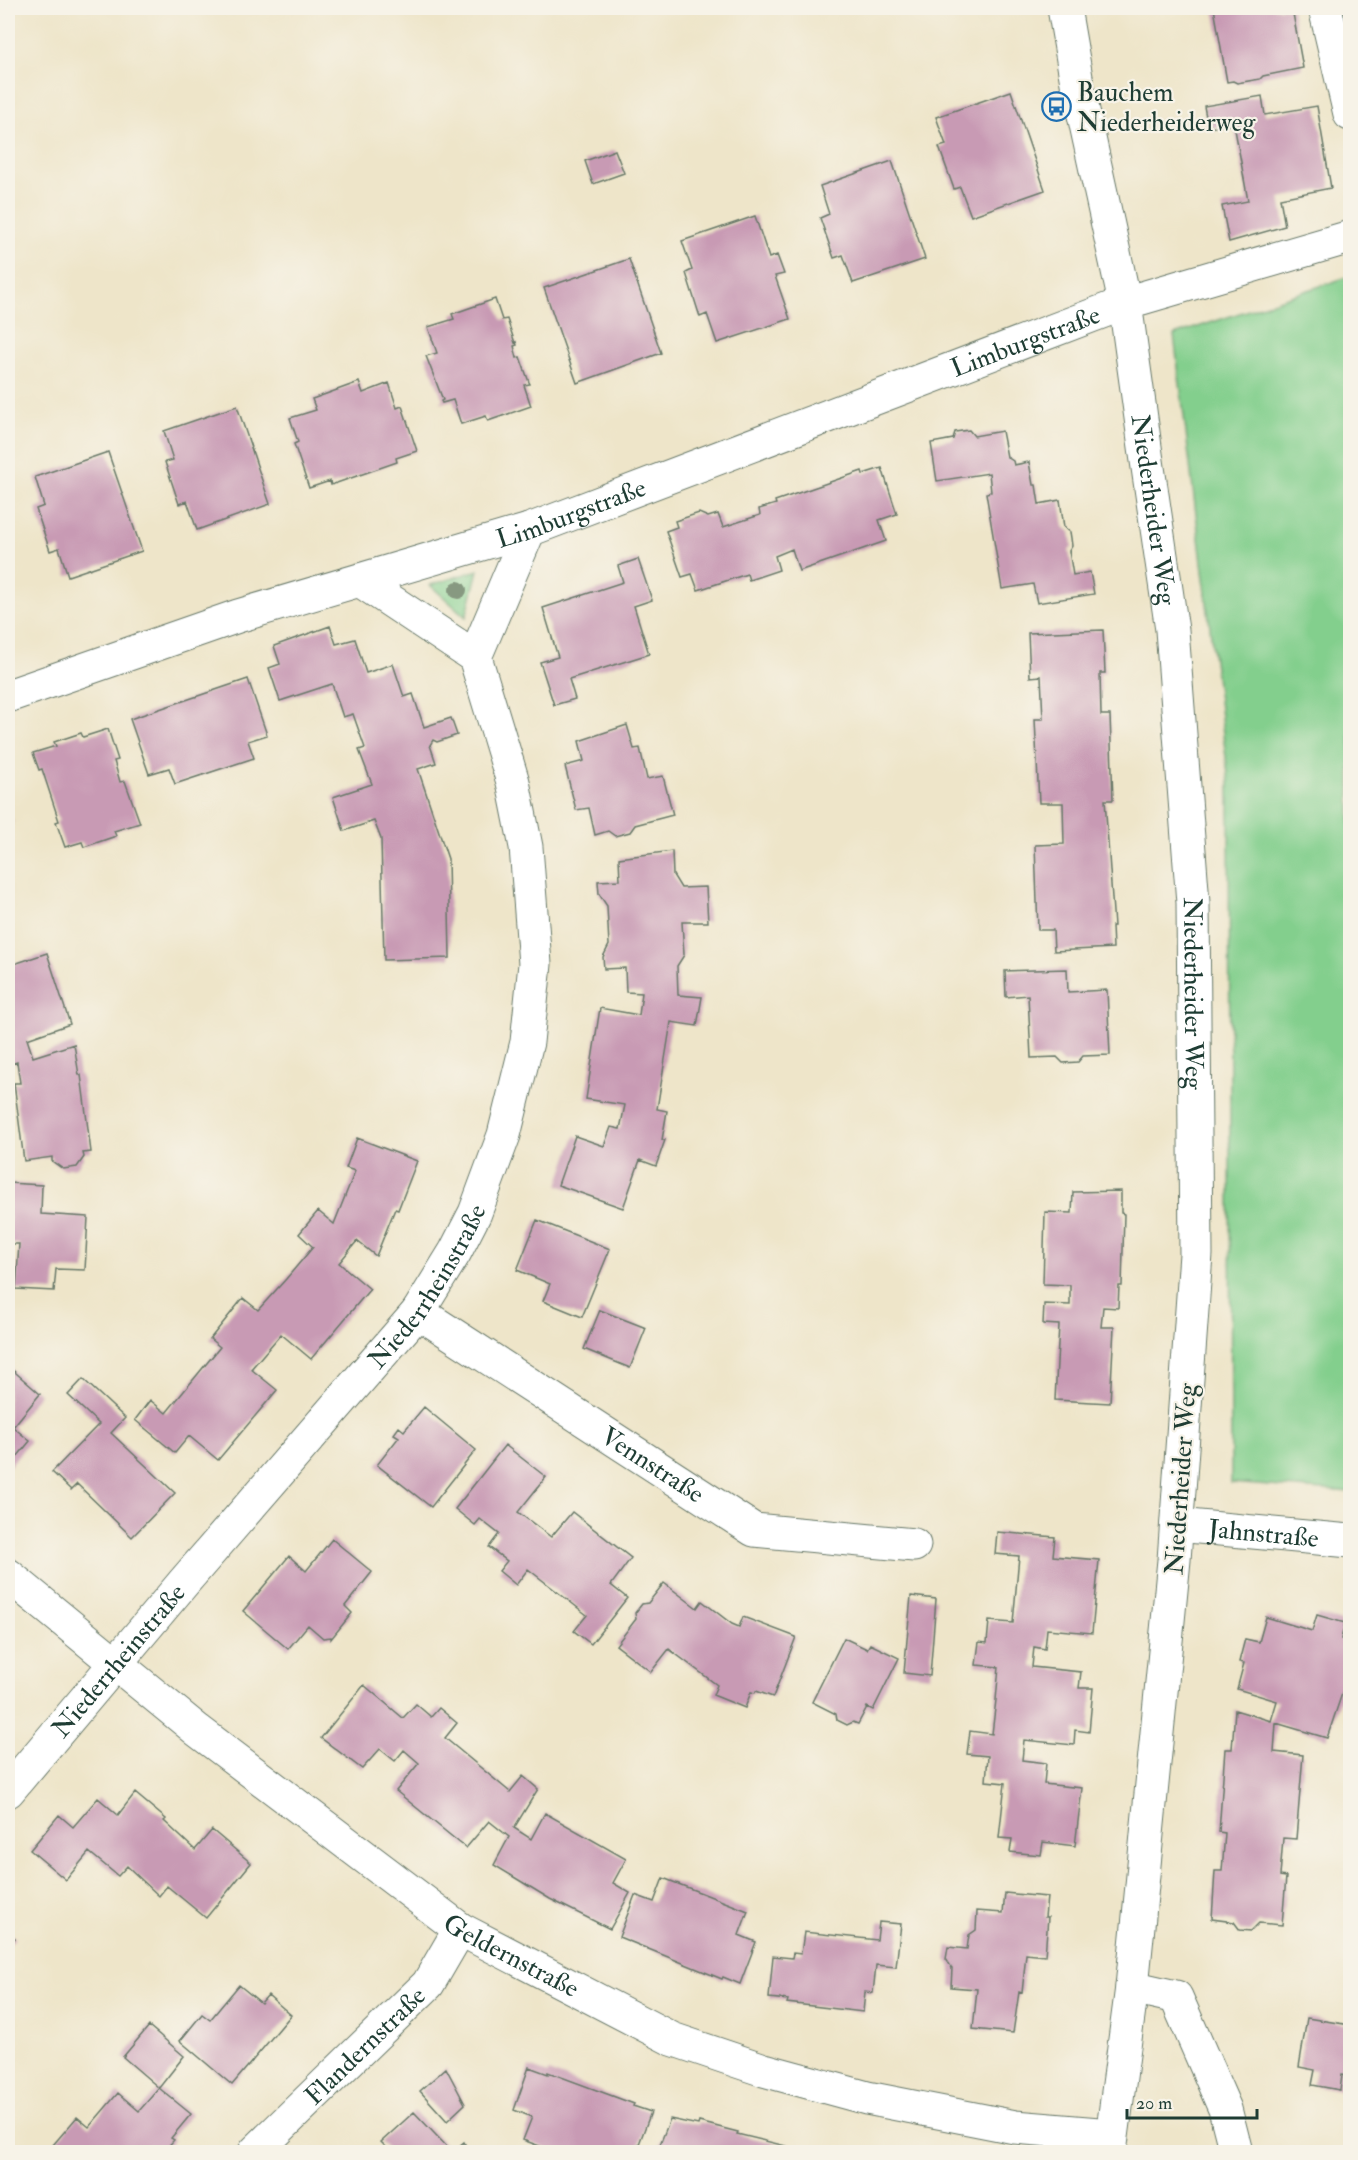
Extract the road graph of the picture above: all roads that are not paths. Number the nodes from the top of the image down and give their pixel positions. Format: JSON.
{"nodes":[{"id":1,"x":1064,"y":8,"type":"edge"},
{"id":2,"x":1325,"y":8,"type":"edge"},
{"id":3,"x":1350,"y":114,"type":"edge"},
{"id":4,"x":1350,"y":237,"type":"edge"},
{"id":5,"x":1125,"y":303,"type":"junction"},
{"id":6,"x":529,"y":530,"type":"junction"},
{"id":7,"x":361,"y":581,"type":"junction"},
{"id":8,"x":476,"y":657,"type":"junction"},
{"id":9,"x":8,"y":696,"type":"edge"},
{"id":10,"x":418,"y":1311,"type":"junction"},
{"id":11,"x":1178,"y":1525,"type":"junction"},
{"id":12,"x":1350,"y":1541,"type":"edge"},
{"id":13,"x":914,"y":1545,"type":"dead end"},
{"id":14,"x":8,"y":1575,"type":"edge"},
{"id":15,"x":116,"y":1665,"type":"junction"},
{"id":16,"x":8,"y":1791,"type":"edge"},
{"id":17,"x":460,"y":1929,"type":"junction"},
{"id":18,"x":1132,"y":1987,"type":"junction"},
{"id":19,"x":1110,"y":2144,"type":"edge"},
{"id":20,"x":255,"y":2152,"type":"edge"},
{"id":21,"x":1236,"y":2152,"type":"edge"}],
"edges":[{"from":1,"to":5,"type":"street","name":"Niederheider Weg"},
{"from":2,"to":3,"type":"street"},
{"from":4,"to":5,"type":"street","name":"Limburgstraße"},
{"from":5,"to":6,"type":"street","name":"Limburgstraße"},
{"from":5,"to":11,"type":"street","name":"Niederheider Weg"},
{"from":6,"to":7,"type":"street","name":"Limburgstraße"},
{"from":6,"to":8,"type":"street"},
{"from":7,"to":8,"type":"street"},
{"from":7,"to":9,"type":"street","name":"Limburgstraße"},
{"from":8,"to":10,"type":"street","name":"Niederrheinstraße"},
{"from":10,"to":13,"type":"street","name":"Vennstraße"},
{"from":10,"to":15,"type":"street","name":"Niederrheinstraße"},
{"from":11,"to":12,"type":"street","name":"Jahnstraße"},
{"from":11,"to":18,"type":"street","name":"Niederheider Weg"},
{"from":14,"to":15,"type":"street","name":"Geldernstraße"},
{"from":15,"to":16,"type":"street","name":"Niederrheinstraße"},
{"from":15,"to":17,"type":"street","name":"Geldernstraße"},
{"from":17,"to":19,"type":"street","name":"Geldernstraße"},
{"from":17,"to":20,"type":"street","name":"Flandernstraße"},
{"from":18,"to":19,"type":"street","name":"Niederheider Weg"},
{"from":18,"to":21,"type":"street"}]}
